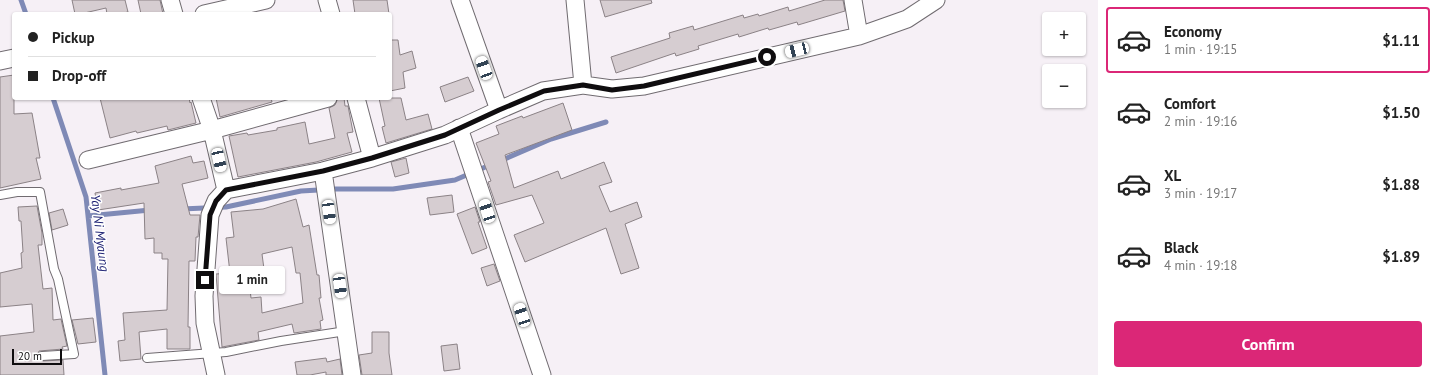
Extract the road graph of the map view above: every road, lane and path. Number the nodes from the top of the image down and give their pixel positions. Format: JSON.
{"nodes":[{"id":1,"x":170,"y":0,"type":"edge"},
{"id":2,"x":266,"y":0,"type":"edge"},
{"id":3,"x":327,"y":0,"type":"edge"},
{"id":4,"x":460,"y":0,"type":"edge"},
{"id":5,"x":575,"y":0,"type":"edge"},
{"id":6,"x":853,"y":0,"type":"edge"},
{"id":7,"x":936,"y":0,"type":"edge"},
{"id":8,"x":173,"y":12,"type":"edge"},
{"id":9,"x":213,"y":12,"type":"edge"},
{"id":10,"x":330,"y":12,"type":"edge"},
{"id":11,"x":859,"y":36,"type":"junction"},
{"id":12,"x":12,"y":59,"type":"edge"},
{"id":13,"x":0,"y":62,"type":"edge"},
{"id":14,"x":583,"y":85,"type":"junction"},
{"id":15,"x":202,"y":100,"type":"edge"},
{"id":16,"x":321,"y":100,"type":"edge"},
{"id":17,"x":357,"y":100,"type":"edge"},
{"id":18,"x":499,"y":110,"type":"junction"},
{"id":19,"x":459,"y":128,"type":"junction"},
{"id":20,"x":212,"y":130,"type":"junction"},
{"id":21,"x":372,"y":158,"type":"junction"},
{"id":22,"x":88,"y":160,"type":"dead end"},
{"id":23,"x":323,"y":171,"type":"junction"},
{"id":24,"x":226,"y":190,"type":"junction"},
{"id":25,"x":0,"y":195,"type":"edge"},
{"id":26,"x":346,"y":330,"type":"junction"},
{"id":27,"x":211,"y":353,"type":"junction"},
{"id":28,"x":42,"y":356,"type":"dead end"},
{"id":29,"x":147,"y":358,"type":"dead end"},
{"id":30,"x":216,"y":375,"type":"edge"},
{"id":31,"x":352,"y":375,"type":"edge"},
{"id":32,"x":542,"y":375,"type":"edge"}],
"edges":[{"from":1,"to":8,"type":"street"},
{"from":2,"to":9,"type":"street"},
{"from":3,"to":10,"type":"street"},
{"from":4,"to":18,"type":"street"},
{"from":5,"to":14,"type":"street"},
{"from":6,"to":11,"type":"street"},
{"from":7,"to":11,"type":"street"},
{"from":11,"to":14,"type":"street"},
{"from":12,"to":13,"type":"street"},
{"from":14,"to":18,"type":"street"},
{"from":15,"to":20,"type":"street"},
{"from":16,"to":20,"type":"street"},
{"from":17,"to":21,"type":"street"},
{"from":18,"to":19,"type":"street"},
{"from":19,"to":21,"type":"street"},
{"from":19,"to":32,"type":"street"},
{"from":20,"to":22,"type":"street"},
{"from":20,"to":24,"type":"street"},
{"from":21,"to":23,"type":"street"},
{"from":23,"to":24,"type":"street"},
{"from":23,"to":26,"type":"street"},
{"from":24,"to":27,"type":"street"},
{"from":25,"to":28,"type":"lane"},
{"from":26,"to":27,"type":"lane"},
{"from":26,"to":31,"type":"street"},
{"from":27,"to":29,"type":"lane"},
{"from":27,"to":30,"type":"street"}]}
